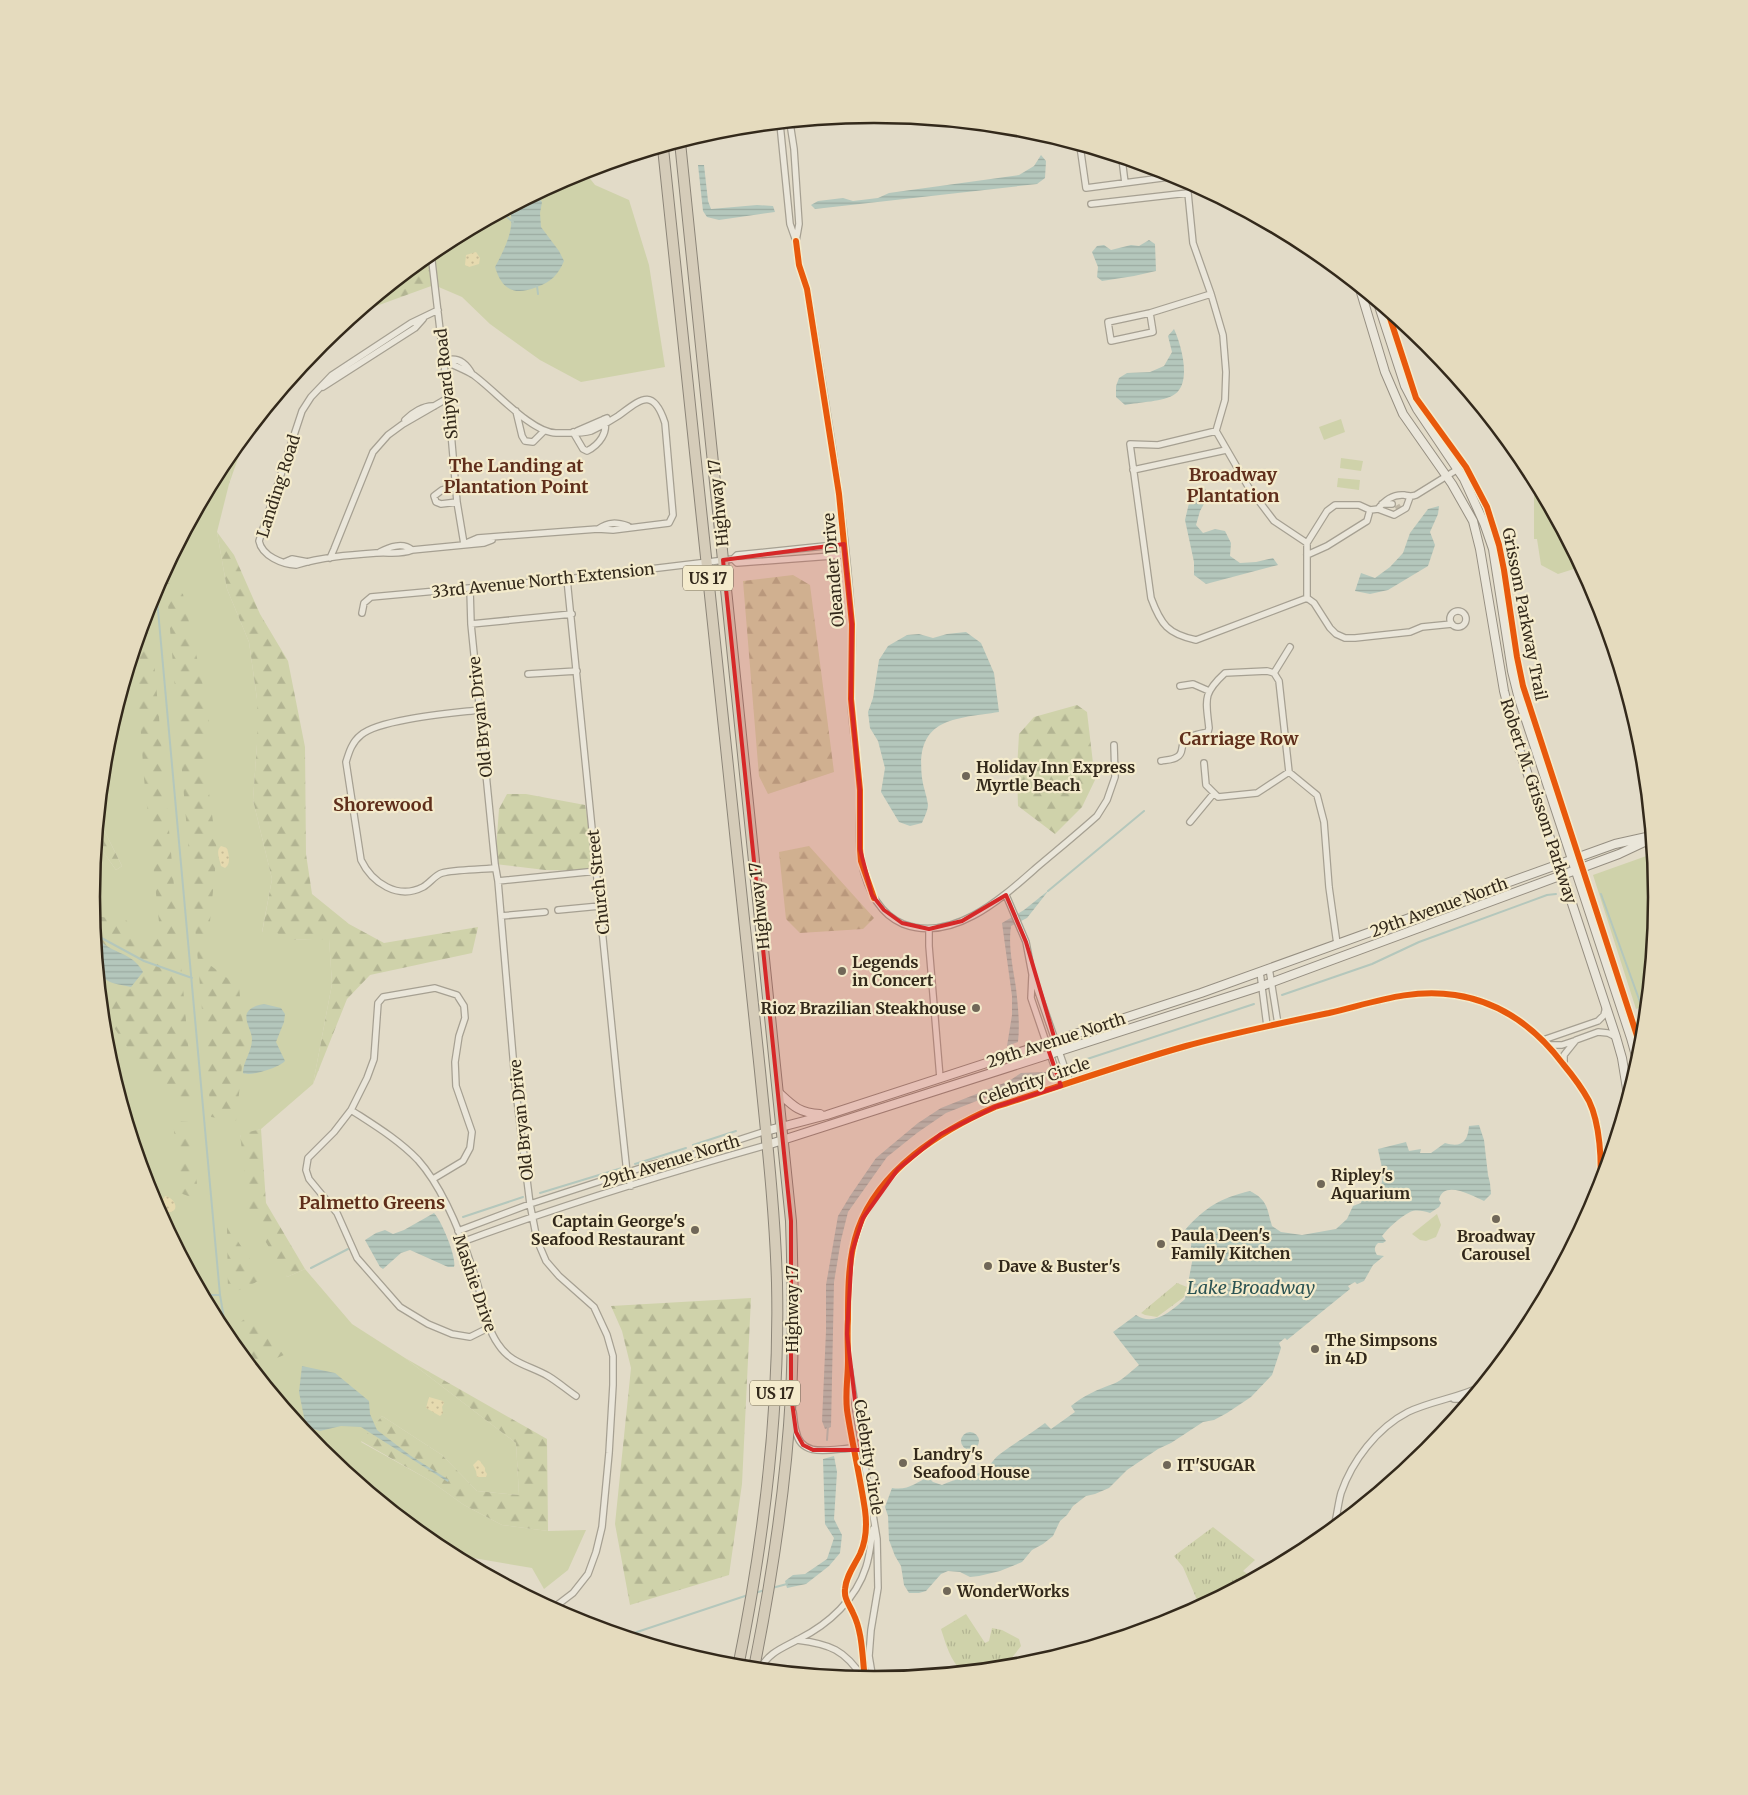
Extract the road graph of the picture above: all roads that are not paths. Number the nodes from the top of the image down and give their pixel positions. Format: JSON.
{"nodes":[{"id":1,"x":791,"y":128,"type":"edge"},
{"id":2,"x":780,"y":129,"type":"edge"},
{"id":3,"x":681,"y":148,"type":"edge"},
{"id":4,"x":1081,"y":152,"type":"edge"},
{"id":5,"x":664,"y":153,"type":"edge"},
{"id":6,"x":1123,"y":165,"type":"edge"},
{"id":7,"x":1160,"y":178,"type":"edge"},
{"id":8,"x":1125,"y":183,"type":"junction"},
{"id":9,"x":1091,"y":204,"type":"dead end"},
{"id":10,"x":796,"y":241,"type":"junction"},
{"id":11,"x":432,"y":262,"type":"edge"},
{"id":12,"x":1211,"y":294,"type":"junction"},
{"id":13,"x":1363,"y":298,"type":"edge"},
{"id":14,"x":438,"y":310,"type":"junction"},
{"id":15,"x":1150,"y":313,"type":"junction"},
{"id":16,"x":1382,"y":314,"type":"edge"},
{"id":17,"x":444,"y":361,"type":"junction"},
{"id":18,"x":448,"y":398,"type":"junction"},
{"id":19,"x":516,"y":411,"type":"junction"},
{"id":20,"x":605,"y":421,"type":"junction"},
{"id":21,"x":544,"y":431,"type":"junction"},
{"id":22,"x":1216,"y":431,"type":"junction"},
{"id":23,"x":574,"y":432,"type":"junction"},
{"id":24,"x":1226,"y":450,"type":"junction"},
{"id":25,"x":1458,"y":469,"type":"junction"},
{"id":26,"x":1133,"y":470,"type":"junction"},
{"id":27,"x":1446,"y":476,"type":"junction"},
{"id":28,"x":456,"y":487,"type":"junction"},
{"id":29,"x":1402,"y":495,"type":"junction"},
{"id":30,"x":1411,"y":498,"type":"junction"},
{"id":31,"x":458,"y":502,"type":"junction"},
{"id":32,"x":1396,"y":505,"type":"junction"},
{"id":33,"x":1380,"y":506,"type":"junction"},
{"id":34,"x":1370,"y":510,"type":"junction"},
{"id":35,"x":1387,"y":513,"type":"junction"},
{"id":36,"x":1307,"y":543,"type":"junction"},
{"id":37,"x":464,"y":544,"type":"junction"},
{"id":38,"x":844,"y":544,"type":"junction"},
{"id":39,"x":845,"y":555,"type":"junction"},
{"id":40,"x":1307,"y":555,"type":"junction"},
{"id":41,"x":330,"y":558,"type":"junction"},
{"id":42,"x":728,"y":560,"type":"junction"},
{"id":43,"x":706,"y":563,"type":"junction"},
{"id":44,"x":568,"y":579,"type":"junction"},
{"id":45,"x":470,"y":589,"type":"junction"},
{"id":46,"x":1307,"y":598,"type":"junction"},
{"id":47,"x":362,"y":613,"type":"dead end"},
{"id":48,"x":572,"y":614,"type":"junction"},
{"id":49,"x":471,"y":624,"type":"junction"},
{"id":50,"x":1452,"y":624,"type":"dead end"},
{"id":51,"x":1290,"y":647,"type":"dead end"},
{"id":52,"x":577,"y":671,"type":"junction"},
{"id":53,"x":1274,"y":673,"type":"junction"},
{"id":54,"x":528,"y":674,"type":"dead end"},
{"id":55,"x":1180,"y":686,"type":"dead end"},
{"id":56,"x":1209,"y":691,"type":"junction"},
{"id":57,"x":479,"y":710,"type":"junction"},
{"id":58,"x":1114,"y":745,"type":"dead end"},
{"id":59,"x":1161,"y":761,"type":"dead end"},
{"id":60,"x":1204,"y":763,"type":"dead end"},
{"id":61,"x":1289,"y":772,"type":"junction"},
{"id":62,"x":1214,"y":793,"type":"junction"},
{"id":63,"x":1190,"y":822,"type":"dead end"},
{"id":64,"x":1645,"y":839,"type":"edge"},
{"id":65,"x":1645,"y":841,"type":"edge"},
{"id":66,"x":1571,"y":860,"type":"junction"},
{"id":67,"x":1559,"y":864,"type":"junction"},
{"id":68,"x":496,"y":868,"type":"junction"},
{"id":69,"x":597,"y":871,"type":"junction"},
{"id":70,"x":1575,"y":871,"type":"junction"},
{"id":71,"x":1562,"y":875,"type":"junction"},
{"id":72,"x":498,"y":881,"type":"junction"},
{"id":73,"x":1006,"y":896,"type":"junction"},
{"id":74,"x":600,"y":906,"type":"junction"},
{"id":75,"x":558,"y":910,"type":"dead end"},
{"id":76,"x":545,"y":912,"type":"dead end"},
{"id":77,"x":501,"y":916,"type":"junction"},
{"id":78,"x":929,"y":929,"type":"junction"},
{"id":79,"x":1337,"y":944,"type":"junction"},
{"id":80,"x":1269,"y":968,"type":"junction"},
{"id":81,"x":1260,"y":972,"type":"junction"},
{"id":82,"x":1032,"y":974,"type":"junction"},
{"id":83,"x":1271,"y":983,"type":"junction"},
{"id":84,"x":1262,"y":986,"type":"junction"},
{"id":85,"x":1606,"y":1007,"type":"junction"},
{"id":86,"x":1278,"y":1024,"type":"junction"},
{"id":87,"x":1267,"y":1026,"type":"junction"},
{"id":88,"x":1616,"y":1038,"type":"junction"},
{"id":89,"x":1054,"y":1040,"type":"junction"},
{"id":90,"x":1543,"y":1040,"type":"junction"},
{"id":91,"x":1576,"y":1040,"type":"junction"},
{"id":92,"x":1046,"y":1043,"type":"junction"},
{"id":93,"x":1549,"y":1045,"type":"junction"},
{"id":94,"x":1633,"y":1046,"type":"edge"},
{"id":95,"x":1059,"y":1052,"type":"junction"},
{"id":96,"x":1049,"y":1054,"type":"junction"},
{"id":97,"x":1564,"y":1064,"type":"junction"},
{"id":98,"x":940,"y":1078,"type":"junction"},
{"id":99,"x":1626,"y":1081,"type":"edge"},
{"id":100,"x":1070,"y":1083,"type":"junction"},
{"id":101,"x":1061,"y":1086,"type":"junction"},
{"id":102,"x":778,"y":1092,"type":"junction"},
{"id":103,"x":351,"y":1110,"type":"junction"},
{"id":104,"x":827,"y":1115,"type":"junction"},
{"id":105,"x":782,"y":1128,"type":"junction"},
{"id":106,"x":766,"y":1131,"type":"junction"},
{"id":107,"x":783,"y":1140,"type":"junction"},
{"id":108,"x":767,"y":1145,"type":"junction"},
{"id":109,"x":1600,"y":1165,"type":"edge"},
{"id":110,"x":627,"y":1173,"type":"junction"},
{"id":111,"x":432,"y":1179,"type":"junction"},
{"id":112,"x":631,"y":1186,"type":"junction"},
{"id":113,"x":530,"y":1204,"type":"junction"},
{"id":114,"x":532,"y":1216,"type":"junction"},
{"id":115,"x":458,"y":1232,"type":"junction"},
{"id":116,"x":462,"y":1242,"type":"junction"},
{"id":117,"x":488,"y":1328,"type":"junction"},
{"id":118,"x":848,"y":1363,"type":"junction"},
{"id":119,"x":1471,"y":1390,"type":"edge"},
{"id":120,"x":791,"y":1395,"type":"junction"},
{"id":121,"x":576,"y":1396,"type":"dead end"},
{"id":122,"x":1447,"y":1398,"type":"junction"},
{"id":123,"x":1464,"y":1399,"type":"edge"},
{"id":124,"x":853,"y":1448,"type":"junction"},
{"id":125,"x":861,"y":1450,"type":"junction"},
{"id":126,"x":1336,"y":1519,"type":"edge"},
{"id":127,"x":874,"y":1524,"type":"junction"},
{"id":128,"x":847,"y":1602,"type":"junction"},
{"id":129,"x":558,"y":1604,"type":"edge"},
{"id":130,"x":798,"y":1640,"type":"junction"},
{"id":131,"x":739,"y":1660,"type":"edge"},
{"id":132,"x":755,"y":1662,"type":"edge"},
{"id":133,"x":763,"y":1663,"type":"edge"},
{"id":134,"x":859,"y":1671,"type":"edge"},
{"id":135,"x":863,"y":1672,"type":"edge"},
{"id":136,"x":872,"y":1672,"type":"edge"}],
"edges":[{"from":1,"to":10,"type":"street","name":"Oleander Drive"},
{"from":2,"to":10,"type":"street","name":"Oleander Drive"},
{"from":3,"to":42,"type":"highway","name":"Highway 17","number":"US 17"},
{"from":4,"to":8,"type":"street"},
{"from":5,"to":43,"type":"highway","name":"Highway 17","number":"US 17"},
{"from":6,"to":8,"type":"street"},
{"from":7,"to":8,"type":"street"},
{"from":9,"to":12,"type":"street"},
{"from":10,"to":38,"type":"street","name":"Oleander Drive"},
{"from":11,"to":14,"type":"street","name":"Shipyard Road"},
{"from":12,"to":15,"type":"street"},
{"from":12,"to":22,"type":"street"},
{"from":13,"to":27,"type":"main road","name":"Robert M. Grissom Parkway"},
{"from":14,"to":17,"type":"street","name":"Shipyard Road"},
{"from":14,"to":41,"type":"street","name":"Landing Road"},
{"from":15,"to":15,"type":"street"},
{"from":16,"to":25,"type":"main road","name":"Robert M. Grissom Parkway"},
{"from":17,"to":18,"type":"street","name":"Shipyard Road"},
{"from":17,"to":19,"type":"street"},
{"from":18,"to":28,"type":"street","name":"Shipyard Road"},
{"from":18,"to":41,"type":"street"},
{"from":19,"to":21,"type":"street"},
{"from":19,"to":21,"type":"street"},
{"from":20,"to":23,"type":"street"},
{"from":20,"to":23,"type":"street"},
{"from":20,"to":37,"type":"street","name":"Landing Road"},
{"from":21,"to":23,"type":"street"},
{"from":22,"to":24,"type":"street"},
{"from":22,"to":26,"type":"street"},
{"from":24,"to":26,"type":"street"},
{"from":24,"to":36,"type":"street"},
{"from":25,"to":27,"type":"street"},
{"from":25,"to":66,"type":"main road","name":"Robert M. Grissom Parkway"},
{"from":26,"to":46,"type":"street"},
{"from":27,"to":30,"type":"street"},
{"from":27,"to":67,"type":"main road","name":"Robert M. Grissom Parkway"},
{"from":28,"to":31,"type":"street","name":"Shipyard Road"},
{"from":28,"to":31,"type":"street"},
{"from":29,"to":30,"type":"street"},
{"from":29,"to":32,"type":"street"},
{"from":29,"to":33,"type":"street"},
{"from":30,"to":32,"type":"street"},
{"from":30,"to":35,"type":"street"},
{"from":31,"to":37,"type":"street","name":"Shipyard Road"},
{"from":32,"to":33,"type":"street"},
{"from":32,"to":35,"type":"street"},
{"from":33,"to":34,"type":"street"},
{"from":33,"to":35,"type":"street"},
{"from":34,"to":36,"type":"street"},
{"from":34,"to":40,"type":"street"},
{"from":36,"to":40,"type":"street"},
{"from":37,"to":41,"type":"street","name":"Landing Road"},
{"from":38,"to":39,"type":"street","name":"Oleander Drive"},
{"from":38,"to":42,"type":"street","name":"33rd Avenue North Extension"},
{"from":39,"to":42,"type":"street","name":"33rd Avenue North Extension"},
{"from":39,"to":78,"type":"street","name":"Oleander Drive"},
{"from":40,"to":46,"type":"street"},
{"from":42,"to":43,"type":"street","name":"33rd Avenue North Extension"},
{"from":42,"to":102,"type":"highway","name":"Highway 17","number":"US 17"},
{"from":43,"to":44,"type":"street","name":"33rd Avenue North Extension"},
{"from":43,"to":106,"type":"highway","name":"Highway 17","number":"US 17"},
{"from":44,"to":45,"type":"street","name":"33rd Avenue North Extension"},
{"from":44,"to":48,"type":"street","name":"Church Street"},
{"from":45,"to":47,"type":"street","name":"33rd Avenue North Extension"},
{"from":45,"to":49,"type":"street","name":"Old Bryan Drive"},
{"from":46,"to":50,"type":"street"},
{"from":48,"to":49,"type":"street"},
{"from":48,"to":52,"type":"street","name":"Church Street"},
{"from":49,"to":57,"type":"street","name":"Old Bryan Drive"},
{"from":51,"to":53,"type":"street"},
{"from":52,"to":54,"type":"street"},
{"from":52,"to":69,"type":"street","name":"Church Street"},
{"from":53,"to":56,"type":"street"},
{"from":53,"to":61,"type":"street"},
{"from":55,"to":56,"type":"street"},
{"from":56,"to":59,"type":"street"},
{"from":57,"to":68,"type":"street","name":"Old Bryan Drive"},
{"from":57,"to":68,"type":"street"},
{"from":58,"to":73,"type":"street","name":"Oleander Drive"},
{"from":60,"to":62,"type":"street"},
{"from":61,"to":62,"type":"street"},
{"from":61,"to":79,"type":"street"},
{"from":62,"to":63,"type":"street"},
{"from":64,"to":66,"type":"main road","name":"29th Avenue North"},
{"from":65,"to":70,"type":"main road","name":"29th Avenue North"},
{"from":66,"to":67,"type":"main road","name":"29th Avenue North"},
{"from":66,"to":70,"type":"main road","name":"Robert M. Grissom Parkway"},
{"from":67,"to":71,"type":"main road","name":"Robert M. Grissom Parkway"},
{"from":67,"to":79,"type":"main road","name":"29th Avenue North"},
{"from":68,"to":72,"type":"street","name":"Old Bryan Drive"},
{"from":69,"to":72,"type":"street"},
{"from":69,"to":74,"type":"street","name":"Church Street"},
{"from":70,"to":71,"type":"main road","name":"29th Avenue North"},
{"from":70,"to":94,"type":"main road","name":"Robert M. Grissom Parkway"},
{"from":71,"to":83,"type":"main road","name":"29th Avenue North"},
{"from":71,"to":85,"type":"main road","name":"Robert M. Grissom Parkway"},
{"from":72,"to":77,"type":"street","name":"Old Bryan Drive"},
{"from":73,"to":78,"type":"street","name":"Oleander Drive"},
{"from":73,"to":82,"type":"street"},
{"from":74,"to":75,"type":"street"},
{"from":74,"to":110,"type":"street","name":"Church Street"},
{"from":76,"to":77,"type":"street"},
{"from":77,"to":113,"type":"street","name":"Old Bryan Drive"},
{"from":78,"to":98,"type":"street"},
{"from":79,"to":80,"type":"main road","name":"29th Avenue North"},
{"from":80,"to":81,"type":"main road","name":"29th Avenue North"},
{"from":80,"to":83,"type":"street"},
{"from":81,"to":84,"type":"street"},
{"from":81,"to":89,"type":"main road","name":"29th Avenue North"},
{"from":82,"to":89,"type":"street","name":"Celebrity Circle"},
{"from":82,"to":92,"type":"street","name":"Celebrity Circle"},
{"from":83,"to":84,"type":"main road","name":"29th Avenue North"},
{"from":83,"to":86,"type":"street"},
{"from":84,"to":87,"type":"street"},
{"from":84,"to":95,"type":"main road","name":"29th Avenue North"},
{"from":85,"to":88,"type":"main road","name":"Robert M. Grissom Parkway"},
{"from":85,"to":90,"type":"street"},
{"from":86,"to":87,"type":"street","name":"Celebrity Circle"},
{"from":86,"to":90,"type":"street","name":"Celebrity Circle"},
{"from":87,"to":100,"type":"street","name":"Celebrity Circle"},
{"from":88,"to":91,"type":"street"},
{"from":88,"to":99,"type":"main road","name":"Robert M. Grissom Parkway"},
{"from":89,"to":92,"type":"main road","name":"29th Avenue North"},
{"from":89,"to":95,"type":"street","name":"Celebrity Circle"},
{"from":90,"to":93,"type":"street","name":"Celebrity Circle"},
{"from":91,"to":93,"type":"street"},
{"from":91,"to":97,"type":"street"},
{"from":92,"to":96,"type":"street","name":"Celebrity Circle"},
{"from":92,"to":98,"type":"main road","name":"29th Avenue North"},
{"from":93,"to":97,"type":"street","name":"Celebrity Circle"},
{"from":95,"to":96,"type":"main road","name":"29th Avenue North"},
{"from":95,"to":100,"type":"street","name":"Celebrity Circle"},
{"from":96,"to":101,"type":"street","name":"Celebrity Circle"},
{"from":96,"to":107,"type":"main road","name":"29th Avenue North"},
{"from":97,"to":109,"type":"street","name":"Celebrity Circle"},
{"from":98,"to":104,"type":"main road","name":"29th Avenue North"},
{"from":100,"to":101,"type":"street","name":"Celebrity Circle"},
{"from":101,"to":118,"type":"street","name":"Celebrity Circle"},
{"from":102,"to":104,"type":"main road"},
{"from":102,"to":105,"type":"highway","name":"Highway 17","number":"US 17"},
{"from":103,"to":111,"type":"street","name":"Mashie Drive"},
{"from":103,"to":111,"type":"street"},
{"from":103,"to":117,"type":"street"},
{"from":104,"to":105,"type":"main road","name":"29th Avenue North"},
{"from":105,"to":106,"type":"main road","name":"29th Avenue North"},
{"from":105,"to":107,"type":"highway","name":"Highway 17","number":"US 17"},
{"from":106,"to":108,"type":"highway","name":"Highway 17","number":"US 17"},
{"from":106,"to":110,"type":"street","name":"29th Avenue North"},
{"from":107,"to":108,"type":"main road","name":"29th Avenue North"},
{"from":107,"to":120,"type":"highway","name":"Highway 17","number":"US 17"},
{"from":108,"to":112,"type":"street","name":"29th Avenue North"},
{"from":108,"to":131,"type":"highway","name":"Highway 17","number":"US 17"},
{"from":110,"to":112,"type":"street","name":"Church Street"},
{"from":110,"to":113,"type":"street","name":"29th Avenue North"},
{"from":111,"to":115,"type":"street","name":"Mashie Drive"},
{"from":112,"to":114,"type":"street","name":"29th Avenue North"},
{"from":113,"to":114,"type":"street","name":"Old Bryan Drive"},
{"from":113,"to":115,"type":"street","name":"29th Avenue North"},
{"from":114,"to":116,"type":"street","name":"29th Avenue North"},
{"from":114,"to":129,"type":"street","name":"Old Bryan Drive"},
{"from":115,"to":116,"type":"street","name":"Mashie Drive"},
{"from":116,"to":117,"type":"street","name":"Mashie Drive"},
{"from":117,"to":121,"type":"street","name":"Mashie Drive"},
{"from":118,"to":124,"type":"street","name":"Celebrity Circle"},
{"from":118,"to":125,"type":"street","name":"Celebrity Circle"},
{"from":119,"to":122,"type":"street"},
{"from":120,"to":124,"type":"street"},
{"from":120,"to":132,"type":"highway","name":"Highway 17","number":"US 17"},
{"from":122,"to":123,"type":"street"},
{"from":122,"to":126,"type":"street"},
{"from":124,"to":125,"type":"street"},
{"from":124,"to":128,"type":"street","name":"Celebrity Circle"},
{"from":125,"to":127,"type":"street","name":"Celebrity Circle"},
{"from":127,"to":128,"type":"street"},
{"from":127,"to":136,"type":"street","name":"Celebrity Circle"},
{"from":128,"to":130,"type":"street"},
{"from":128,"to":135,"type":"street","name":"Celebrity Circle"},
{"from":130,"to":133,"type":"street"},
{"from":130,"to":134,"type":"street"}]}
